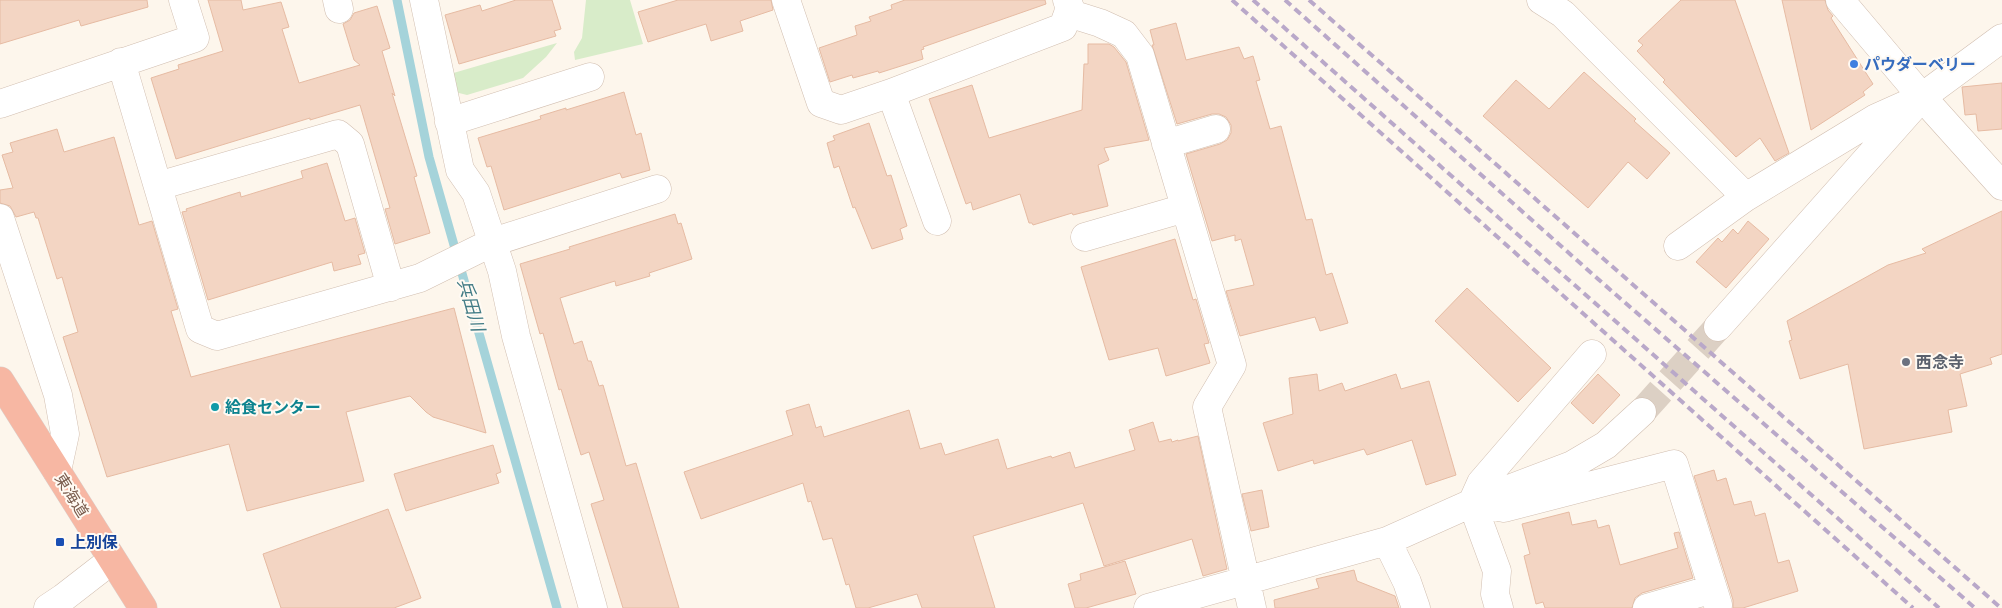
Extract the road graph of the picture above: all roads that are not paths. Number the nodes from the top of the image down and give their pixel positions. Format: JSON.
{"nodes":[{"id":1,"x":183,"y":0,"type":"edge"},
{"id":2,"x":424,"y":0,"type":"edge"},
{"id":3,"x":786,"y":0,"type":"edge"},
{"id":4,"x":1541,"y":0,"type":"edge"},
{"id":5,"x":1840,"y":0,"type":"edge"},
{"id":6,"x":1068,"y":7,"type":"edge"},
{"id":7,"x":2002,"y":38,"type":"edge"},
{"id":8,"x":121,"y":62,"type":"junction"},
{"id":9,"x":590,"y":77,"type":"dead end"},
{"id":10,"x":891,"y":93,"type":"junction"},
{"id":11,"x":1922,"y":97,"type":"junction"},
{"id":12,"x":0,"y":104,"type":"edge"},
{"id":13,"x":449,"y":122,"type":"junction"},
{"id":14,"x":1216,"y":129,"type":"dead end"},
{"id":15,"x":1166,"y":144,"type":"junction"},
{"id":16,"x":158,"y":186,"type":"junction"},
{"id":17,"x":2002,"y":186,"type":"edge"},
{"id":18,"x":657,"y":189,"type":"dead end"},
{"id":19,"x":1746,"y":197,"type":"junction"},
{"id":20,"x":1185,"y":208,"type":"junction"},
{"id":21,"x":0,"y":218,"type":"edge"},
{"id":22,"x":936,"y":221,"type":"dead end"},
{"id":23,"x":1085,"y":237,"type":"dead end"},
{"id":24,"x":483,"y":246,"type":"junction"},
{"id":25,"x":1678,"y":246,"type":"dead end"},
{"id":26,"x":391,"y":287,"type":"junction"},
{"id":27,"x":1718,"y":327,"type":"tunnel mouth"},
{"id":28,"x":1592,"y":354,"type":"dead end"},
{"id":29,"x":0,"y":381,"type":"edge"},
{"id":30,"x":57,"y":471,"type":"junction"},
{"id":31,"x":1472,"y":503,"type":"junction"},
{"id":32,"x":1504,"y":508,"type":"junction"},
{"id":33,"x":1387,"y":541,"type":"junction"},
{"id":34,"x":112,"y":560,"type":"junction"},
{"id":35,"x":1245,"y":581,"type":"junction"},
{"id":36,"x":48,"y":608,"type":"edge"},
{"id":37,"x":143,"y":608,"type":"edge"},
{"id":38,"x":593,"y":608,"type":"edge"},
{"id":39,"x":1148,"y":608,"type":"edge"},
{"id":40,"x":1252,"y":608,"type":"edge"},
{"id":41,"x":1416,"y":608,"type":"edge"},
{"id":42,"x":1499,"y":608,"type":"edge"},
{"id":43,"x":1647,"y":608,"type":"edge"}],
"edges":[{"from":1,"to":8,"type":"street"},
{"from":2,"to":13,"type":"street"},
{"from":3,"to":10,"type":"street"},
{"from":4,"to":19,"type":"street"},
{"from":5,"to":11,"type":"street"},
{"from":6,"to":10,"type":"street"},
{"from":6,"to":15,"type":"street"},
{"from":7,"to":11,"type":"street"},
{"from":8,"to":12,"type":"street"},
{"from":8,"to":16,"type":"street"},
{"from":9,"to":13,"type":"street"},
{"from":10,"to":22,"type":"street"},
{"from":11,"to":17,"type":"street"},
{"from":11,"to":19,"type":"street"},
{"from":11,"to":27,"type":"street"},
{"from":13,"to":24,"type":"street"},
{"from":14,"to":15,"type":"street"},
{"from":15,"to":20,"type":"street"},
{"from":16,"to":26,"type":"street"},
{"from":16,"to":26,"type":"street"},
{"from":18,"to":24,"type":"street"},
{"from":19,"to":25,"type":"street"},
{"from":20,"to":23,"type":"street"},
{"from":20,"to":35,"type":"street"},
{"from":21,"to":30,"type":"street"},
{"from":24,"to":26,"type":"street"},
{"from":24,"to":38,"type":"street"},
{"from":28,"to":31,"type":"street"},
{"from":29,"to":30,"type":"highway","name":"東海道"},
{"from":30,"to":34,"type":"highway","name":"東海道"},
{"from":31,"to":32,"type":"street"},
{"from":31,"to":32,"type":"street"},
{"from":31,"to":33,"type":"street"},
{"from":31,"to":42,"type":"street"},
{"from":32,"to":43,"type":"street"},
{"from":33,"to":35,"type":"street"},
{"from":33,"to":41,"type":"street"},
{"from":34,"to":36,"type":"street"},
{"from":34,"to":37,"type":"highway","name":"東海道"},
{"from":35,"to":39,"type":"street"},
{"from":35,"to":40,"type":"street"}]}
